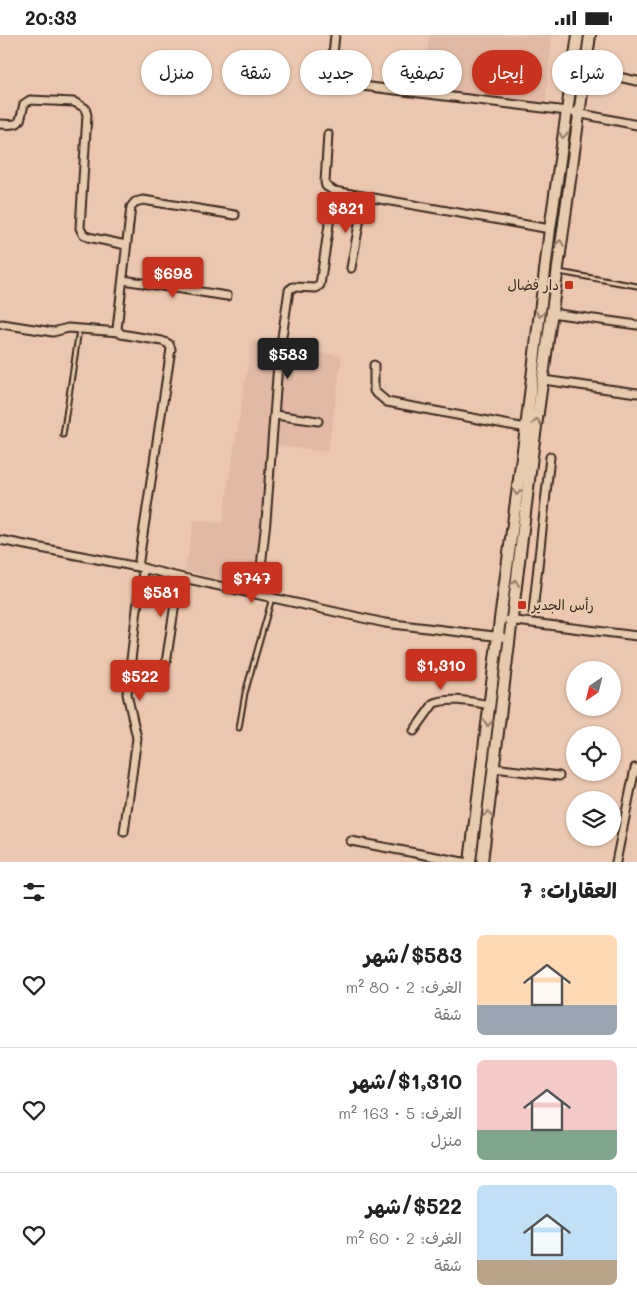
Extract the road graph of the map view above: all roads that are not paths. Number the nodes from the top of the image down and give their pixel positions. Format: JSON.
{"nodes":[{"id":1,"x":335,"y":35,"type":"edge"},
{"id":2,"x":578,"y":35,"type":"edge"},
{"id":3,"x":590,"y":35,"type":"edge"},
{"id":4,"x":576,"y":50,"type":"edge"},
{"id":5,"x":588,"y":50,"type":"edge"},
{"id":6,"x":623,"y":78,"type":"edge"},
{"id":7,"x":637,"y":81,"type":"edge"},
{"id":8,"x":569,"y":95,"type":"edge"},
{"id":9,"x":582,"y":95,"type":"edge"},
{"id":10,"x":566,"y":111,"type":"junction"},
{"id":11,"x":579,"y":114,"type":"junction"},
{"id":12,"x":0,"y":124,"type":"edge"},
{"id":13,"x":637,"y":125,"type":"edge"},
{"id":14,"x":328,"y":134,"type":"dead end"},
{"id":15,"x":334,"y":191,"type":"junction"},
{"id":16,"x":364,"y":197,"type":"junction"},
{"id":17,"x":234,"y":215,"type":"dead end"},
{"id":18,"x":550,"y":229,"type":"junction"},
{"id":19,"x":126,"y":245,"type":"junction"},
{"id":20,"x":351,"y":268,"type":"dead end"},
{"id":21,"x":556,"y":272,"type":"junction"},
{"id":22,"x":123,"y":280,"type":"junction"},
{"id":23,"x":637,"y":286,"type":"edge"},
{"id":24,"x":227,"y":296,"type":"dead end"},
{"id":25,"x":551,"y":313,"type":"junction"},
{"id":26,"x":2,"y":324,"type":"dead end"},
{"id":27,"x":637,"y":325,"type":"edge"},
{"id":28,"x":79,"y":329,"type":"junction"},
{"id":29,"x":118,"y":332,"type":"junction"},
{"id":30,"x":374,"y":365,"type":"dead end"},
{"id":31,"x":543,"y":380,"type":"junction"},
{"id":32,"x":637,"y":393,"type":"edge"},
{"id":33,"x":275,"y":415,"type":"junction"},
{"id":34,"x":318,"y":421,"type":"dead end"},
{"id":35,"x":526,"y":428,"type":"junction"},
{"id":36,"x":63,"y":435,"type":"dead end"},
{"id":37,"x":550,"y":457,"type":"dead end"},
{"id":38,"x":0,"y":540,"type":"edge"},
{"id":39,"x":141,"y":567,"type":"junction"},
{"id":40,"x":179,"y":577,"type":"junction"},
{"id":41,"x":258,"y":594,"type":"junction"},
{"id":42,"x":273,"y":598,"type":"junction"},
{"id":43,"x":532,"y":612,"type":"dead end"},
{"id":44,"x":505,"y":620,"type":"junction"},
{"id":45,"x":637,"y":636,"type":"edge"},
{"id":46,"x":503,"y":637,"type":"junction"},
{"id":47,"x":166,"y":663,"type":"dead end"},
{"id":48,"x":490,"y":705,"type":"junction"},
{"id":49,"x":239,"y":728,"type":"dead end"},
{"id":50,"x":414,"y":731,"type":"dead end"},
{"id":51,"x":494,"y":768,"type":"junction"},
{"id":52,"x":637,"y":769,"type":"edge"},
{"id":53,"x":559,"y":776,"type":"dead end"},
{"id":54,"x":124,"y":832,"type":"dead end"},
{"id":55,"x":350,"y":841,"type":"dead end"},
{"id":56,"x":463,"y":862,"type":"edge"},
{"id":57,"x":470,"y":862,"type":"edge"},
{"id":58,"x":482,"y":862,"type":"edge"},
{"id":59,"x":616,"y":862,"type":"edge"}],
"edges":[{"from":1,"to":10,"type":"street"},
{"from":2,"to":4,"type":"main road"},
{"from":3,"to":5,"type":"main road"},
{"from":6,"to":7,"type":"street"},
{"from":8,"to":10,"type":"main road"},
{"from":9,"to":11,"type":"main road"},
{"from":10,"to":11,"type":"street"},
{"from":10,"to":18,"type":"main road","one_way":true},
{"from":11,"to":13,"type":"street"},
{"from":21,"to":11,"type":"main road","one_way":true},
{"from":12,"to":19,"type":"street"},
{"from":14,"to":15,"type":"street"},
{"from":15,"to":16,"type":"street"},
{"from":15,"to":33,"type":"street"},
{"from":16,"to":18,"type":"street"},
{"from":16,"to":20,"type":"street"},
{"from":17,"to":19,"type":"street"},
{"from":18,"to":35,"type":"main road","one_way":true},
{"from":19,"to":22,"type":"street"},
{"from":21,"to":23,"type":"lane"},
{"from":21,"to":25,"type":"main road"},
{"from":22,"to":24,"type":"street"},
{"from":22,"to":29,"type":"street"},
{"from":25,"to":27,"type":"street"},
{"from":25,"to":31,"type":"main road"},
{"from":26,"to":28,"type":"street"},
{"from":28,"to":29,"type":"street"},
{"from":28,"to":36,"type":"lane"},
{"from":29,"to":39,"type":"street"},
{"from":30,"to":35,"type":"street"},
{"from":31,"to":32,"type":"street"},
{"from":44,"to":31,"type":"main road","one_way":true},
{"from":33,"to":34,"type":"street"},
{"from":33,"to":41,"type":"street"},
{"from":35,"to":44,"type":"main road","one_way":true},
{"from":37,"to":43,"type":"street"},
{"from":38,"to":39,"type":"street"},
{"from":39,"to":40,"type":"street"},
{"from":39,"to":54,"type":"street"},
{"from":40,"to":41,"type":"street"},
{"from":40,"to":47,"type":"street"},
{"from":41,"to":42,"type":"street"},
{"from":42,"to":46,"type":"street"},
{"from":42,"to":49,"type":"lane"},
{"from":44,"to":45,"type":"street"},
{"from":44,"to":46,"type":"main road"},
{"from":46,"to":48,"type":"main road"},
{"from":46,"to":51,"type":"main road"},
{"from":48,"to":50,"type":"street"},
{"from":48,"to":57,"type":"main road","one_way":true},
{"from":51,"to":53,"type":"street"},
{"from":58,"to":51,"type":"main road","one_way":true},
{"from":52,"to":59,"type":"street"},
{"from":55,"to":56,"type":"street"}]}
